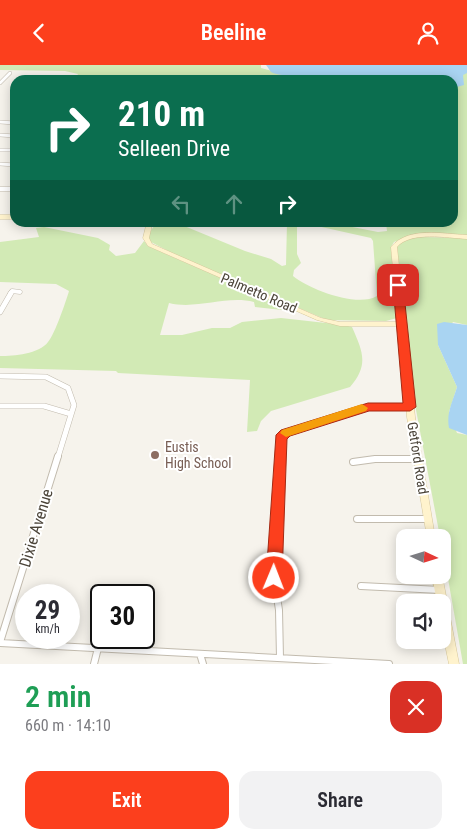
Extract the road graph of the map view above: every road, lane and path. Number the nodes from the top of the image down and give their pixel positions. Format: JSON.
{"nodes":[{"id":1,"x":10,"y":73,"type":"dead end"},
{"id":2,"x":0,"y":83,"type":"edge"},
{"id":3,"x":149,"y":227,"type":"edge"},
{"id":4,"x":467,"y":237,"type":"edge"},
{"id":5,"x":20,"y":292,"type":"dead end"},
{"id":6,"x":0,"y":312,"type":"edge"},
{"id":7,"x":401,"y":324,"type":"junction"},
{"id":8,"x":0,"y":376,"type":"edge"},
{"id":9,"x":0,"y":406,"type":"edge"},
{"id":10,"x":410,"y":407,"type":"junction"},
{"id":11,"x":72,"y":414,"type":"junction"},
{"id":12,"x":417,"y":459,"type":"junction"},
{"id":13,"x":353,"y":462,"type":"dead end"},
{"id":14,"x":357,"y":519,"type":"dead end"},
{"id":15,"x":428,"y":519,"type":"junction"},
{"id":16,"x":430,"y":529,"type":"edge"},
{"id":17,"x":439,"y":584,"type":"edge"},
{"id":18,"x":361,"y":586,"type":"dead end"},
{"id":19,"x":440,"y":590,"type":"junction"},
{"id":20,"x":441,"y":594,"type":"edge"},
{"id":21,"x":0,"y":642,"type":"edge"},
{"id":22,"x":90,"y":648,"type":"edge"},
{"id":23,"x":98,"y":649,"type":"edge"},
{"id":24,"x":115,"y":649,"type":"edge"},
{"id":25,"x":451,"y":649,"type":"edge"},
{"id":26,"x":200,"y":654,"type":"junction"},
{"id":27,"x":280,"y":658,"type":"junction"},
{"id":28,"x":298,"y":661,"type":"edge"},
{"id":29,"x":94,"y":664,"type":"edge"},
{"id":30,"x":203,"y":664,"type":"edge"},
{"id":31,"x":389,"y":664,"type":"edge"},
{"id":32,"x":454,"y":664,"type":"edge"}],
"edges":[{"from":1,"to":2,"type":"street"},
{"from":3,"to":7,"type":"street","name":"Palmetto Road"},
{"from":4,"to":7,"type":"street","name":"Getford Road"},
{"from":5,"to":6,"type":"street"},
{"from":7,"to":10,"type":"street","name":"Getford Road"},
{"from":8,"to":11,"type":"street","name":"Dixie Avenue"},
{"from":9,"to":11,"type":"street"},
{"from":10,"to":12,"type":"street","name":"Getford Road"},
{"from":10,"to":27,"type":"street"},
{"from":11,"to":21,"type":"street","name":"Dixie Avenue"},
{"from":12,"to":13,"type":"street"},
{"from":12,"to":15,"type":"street","name":"Getford Road"},
{"from":14,"to":15,"type":"street"},
{"from":15,"to":16,"type":"street","name":"Getford Road"},
{"from":17,"to":19,"type":"street"},
{"from":18,"to":19,"type":"street"},
{"from":19,"to":20,"type":"street"},
{"from":21,"to":22,"type":"street"},
{"from":23,"to":29,"type":"street"},
{"from":24,"to":26,"type":"street"},
{"from":25,"to":32,"type":"street"},
{"from":26,"to":27,"type":"street"},
{"from":26,"to":30,"type":"street"},
{"from":27,"to":28,"type":"street"},
{"from":28,"to":31,"type":"street"}]}
